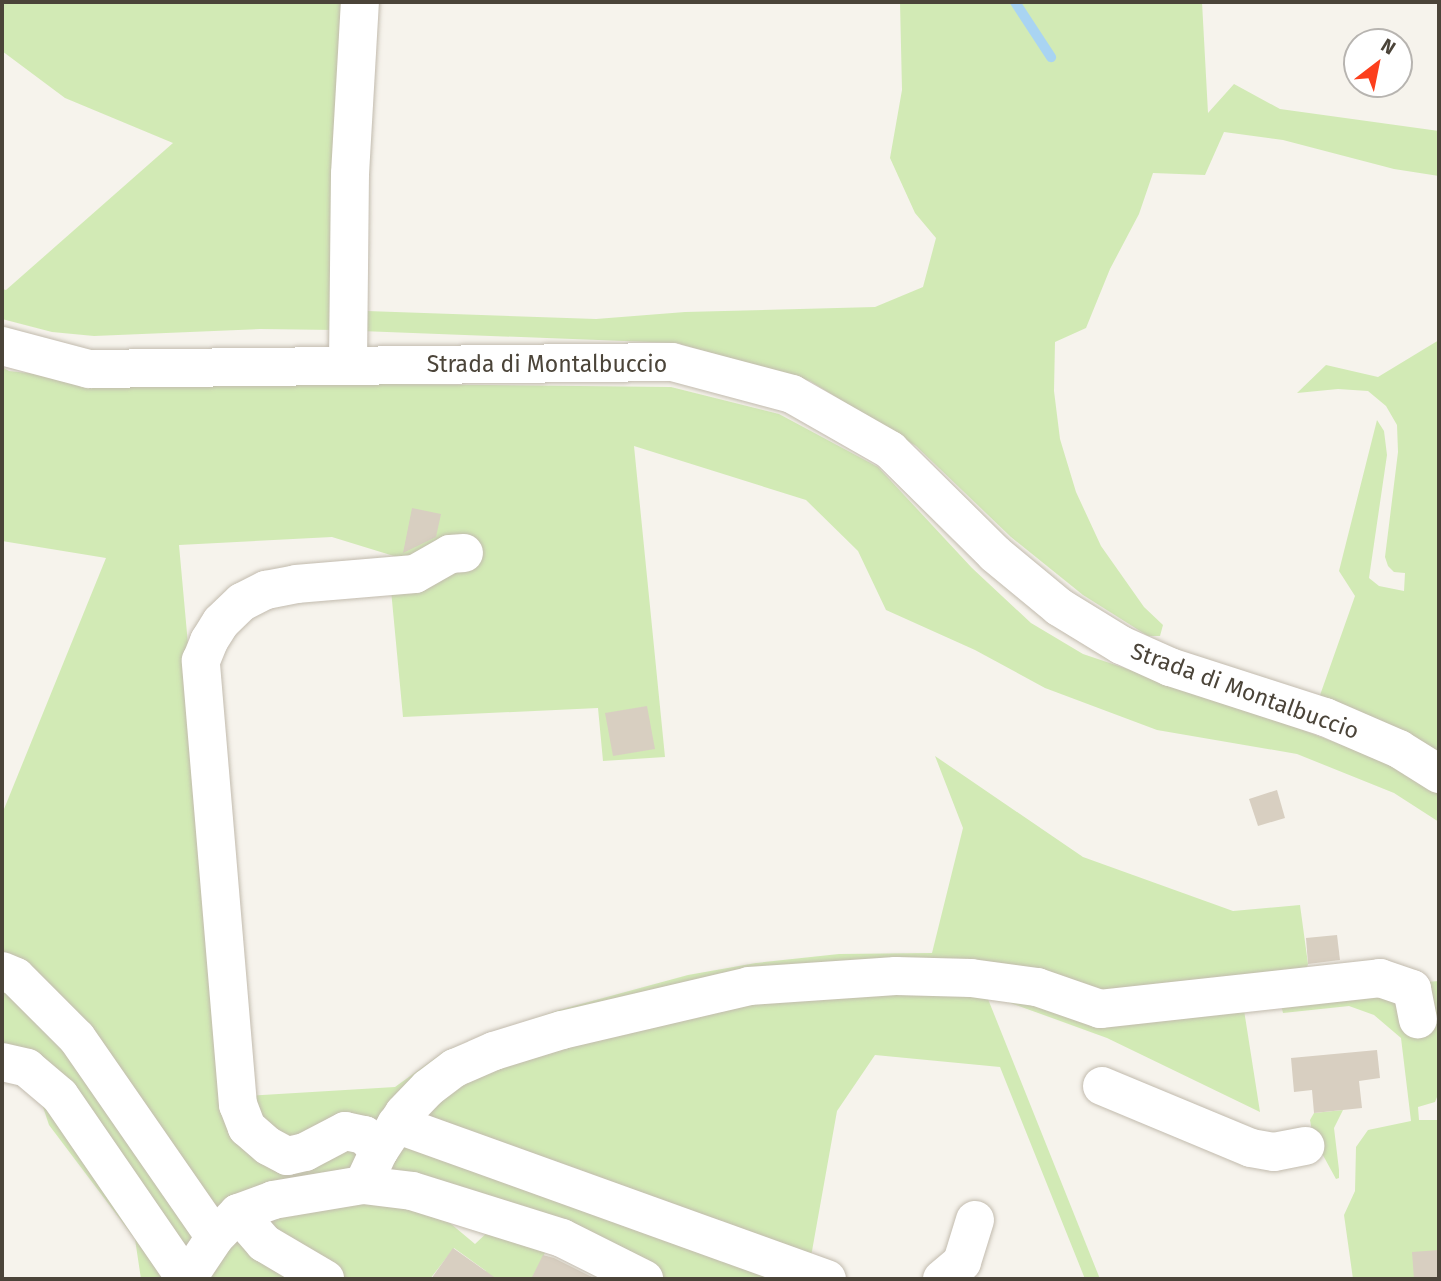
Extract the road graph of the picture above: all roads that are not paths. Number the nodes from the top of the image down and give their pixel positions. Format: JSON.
{"nodes":[{"id":1,"x":360,"y":2,"type":"edge"},
{"id":2,"x":2,"y":346,"type":"edge"},
{"id":3,"x":348,"y":364,"type":"junction"},
{"id":4,"x":464,"y":553,"type":"dead end"},
{"id":5,"x":1439,"y":774,"type":"edge"},
{"id":6,"x":2,"y":971,"type":"edge"},
{"id":7,"x":1418,"y":1019,"type":"dead end"},
{"id":8,"x":2,"y":1062,"type":"edge"},
{"id":9,"x":1102,"y":1086,"type":"dead end"},
{"id":10,"x":388,"y":1137,"type":"junction"},
{"id":11,"x":1305,"y":1146,"type":"dead end"},
{"id":12,"x":363,"y":1185,"type":"junction"},
{"id":13,"x":975,"y":1220,"type":"dead end"},
{"id":14,"x":226,"y":1225,"type":"junction"},
{"id":15,"x":187,"y":1279,"type":"edge"},
{"id":16,"x":325,"y":1279,"type":"edge"},
{"id":17,"x":644,"y":1279,"type":"edge"},
{"id":18,"x":827,"y":1279,"type":"edge"},
{"id":19,"x":942,"y":1279,"type":"edge"}],
"edges":[{"from":1,"to":3,"type":"street"},
{"from":2,"to":3,"type":"street","name":"Strada di Montalbuccio"},
{"from":3,"to":5,"type":"street","name":"Strada di Montalbuccio"},
{"from":4,"to":10,"type":"street"},
{"from":6,"to":14,"type":"street"},
{"from":7,"to":10,"type":"street"},
{"from":8,"to":15,"type":"street"},
{"from":9,"to":11,"type":"street"},
{"from":10,"to":12,"type":"street"},
{"from":10,"to":18,"type":"street"},
{"from":12,"to":14,"type":"street"},
{"from":12,"to":17,"type":"street"},
{"from":13,"to":19,"type":"street"},
{"from":14,"to":15,"type":"street"},
{"from":14,"to":16,"type":"street"}]}
